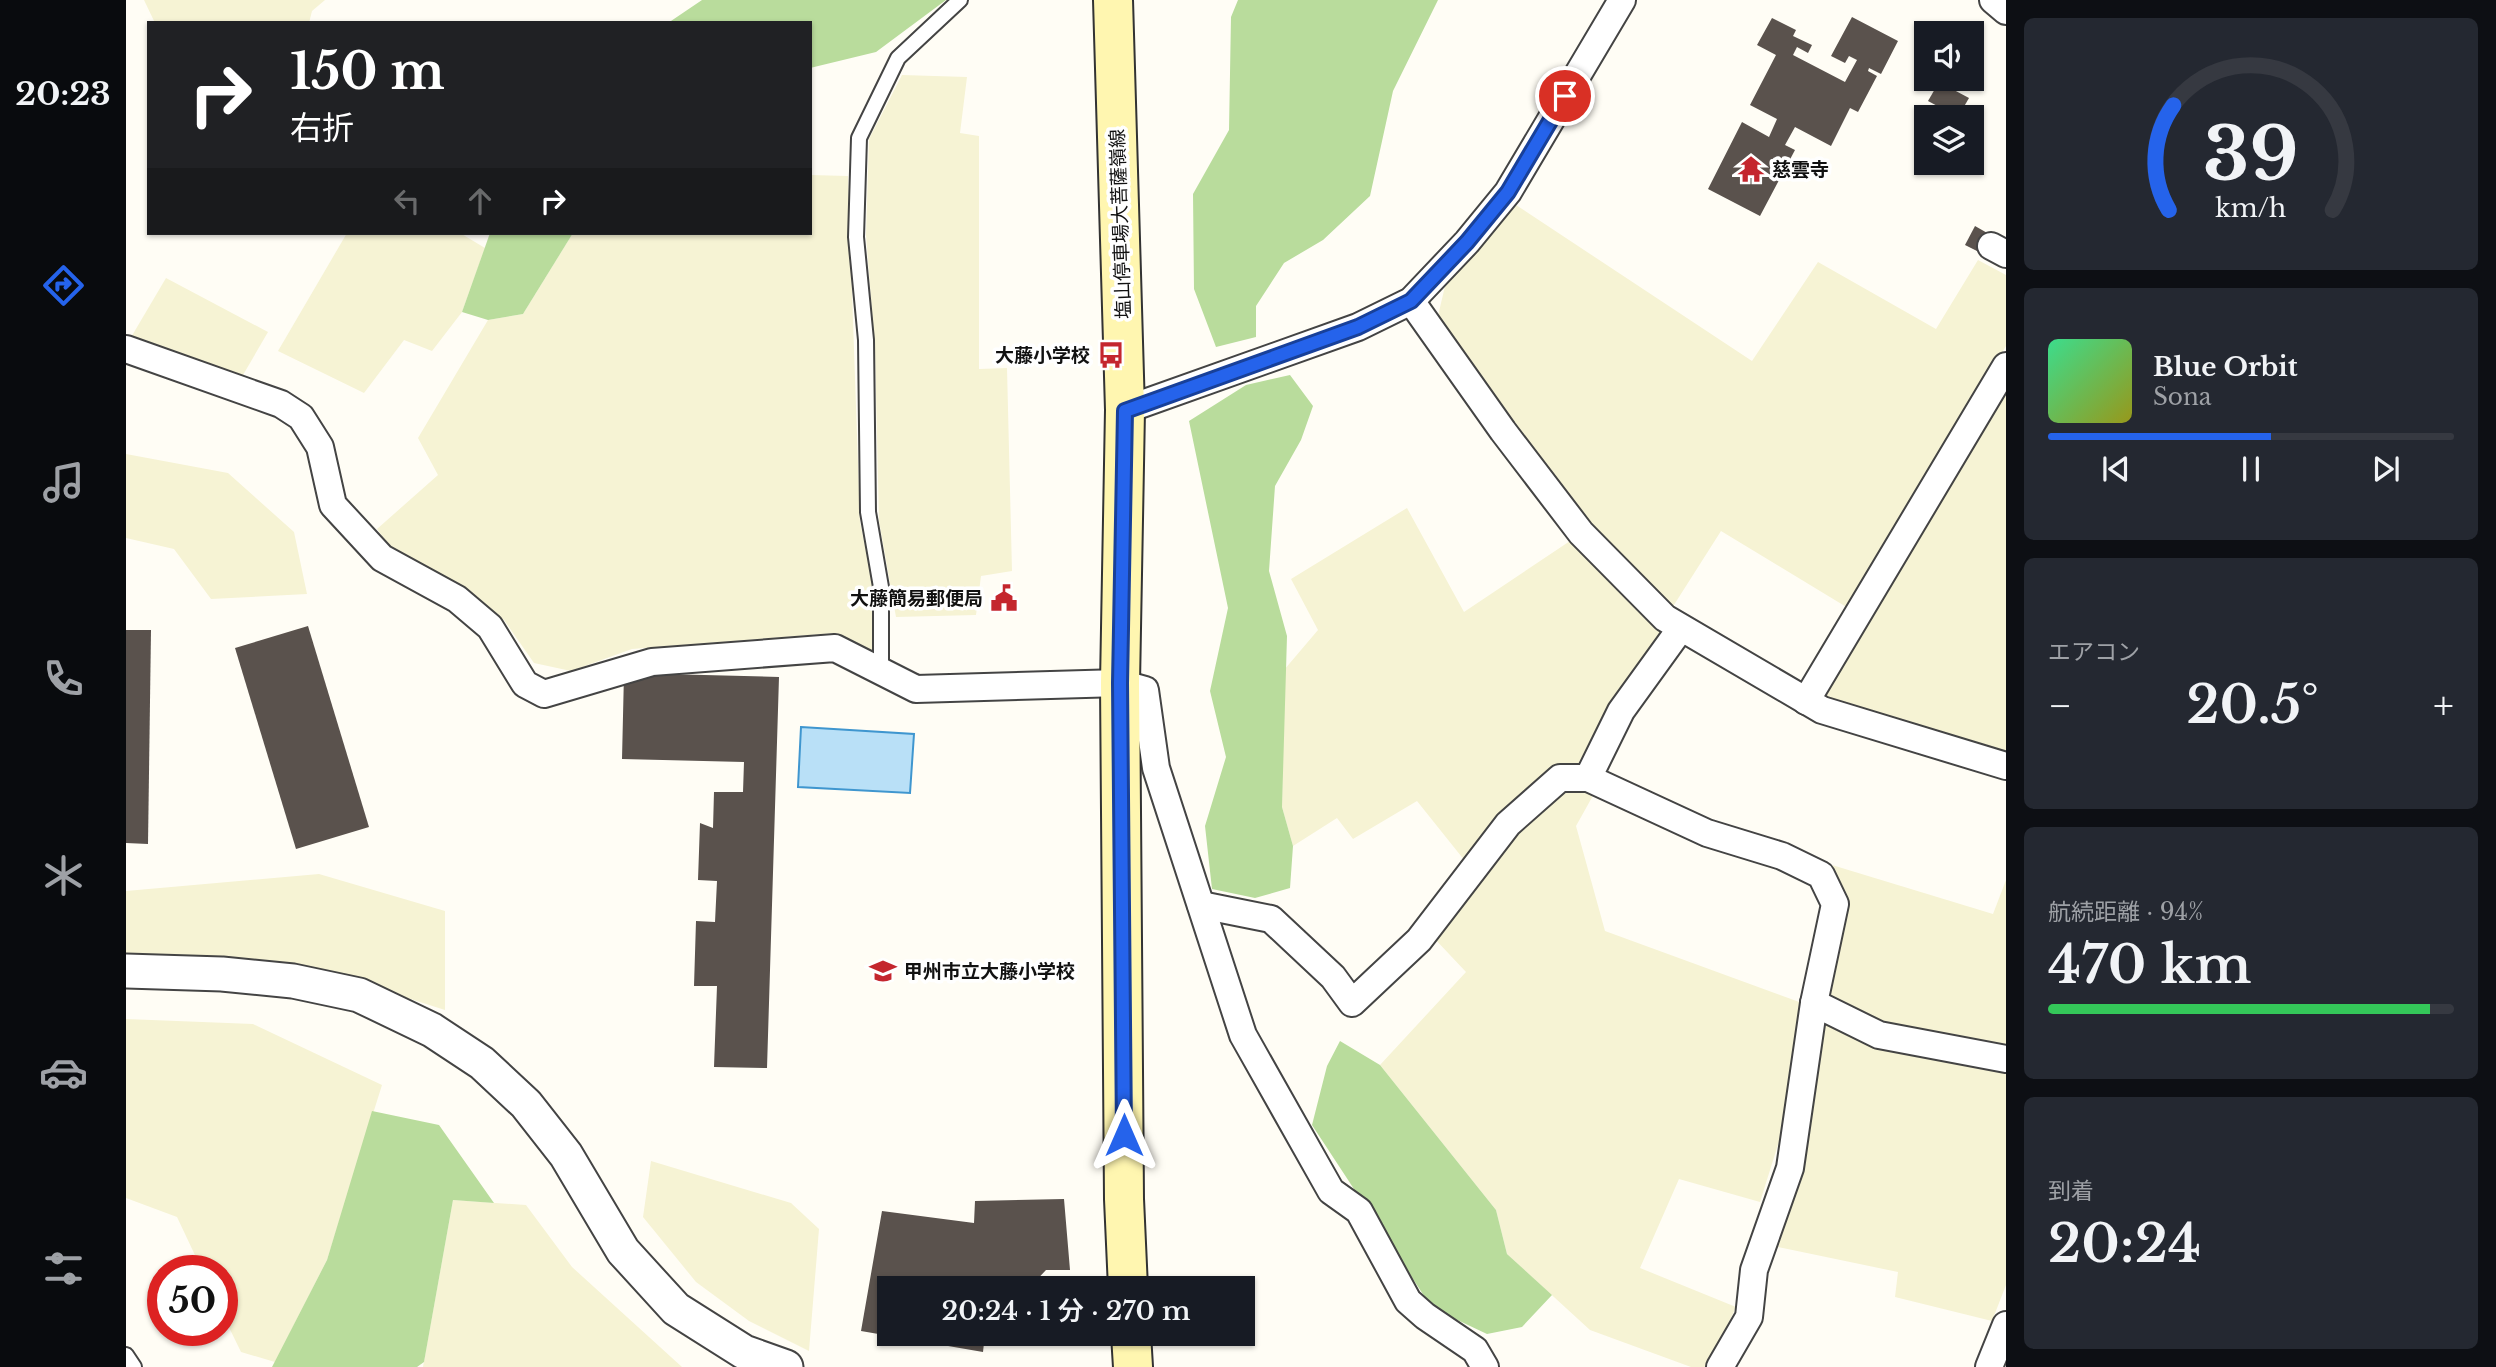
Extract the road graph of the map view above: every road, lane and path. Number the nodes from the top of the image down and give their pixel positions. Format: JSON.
{"nodes":[{"id":1,"x":960,"y":0,"type":"edge"},
{"id":2,"x":1113,"y":0,"type":"edge"},
{"id":3,"x":1622,"y":0,"type":"edge"},
{"id":4,"x":1993,"y":0,"type":"edge"},
{"id":5,"x":2006,"y":12,"type":"edge"},
{"id":6,"x":1411,"y":301,"type":"junction"},
{"id":7,"x":126,"y":348,"type":"edge"},
{"id":8,"x":2006,"y":366,"type":"edge"},
{"id":9,"x":1125,"y":411,"type":"junction"},
{"id":10,"x":1681,"y":628,"type":"junction"},
{"id":11,"x":881,"y":671,"type":"junction"},
{"id":12,"x":1120,"y":683,"type":"junction"},
{"id":13,"x":1806,"y":701,"type":"junction"},
{"id":14,"x":2006,"y":766,"type":"edge"},
{"id":15,"x":1588,"y":778,"type":"junction"},
{"id":16,"x":1201,"y":905,"type":"junction"},
{"id":17,"x":126,"y":971,"type":"edge"},
{"id":18,"x":1814,"y":1003,"type":"junction"},
{"id":19,"x":2006,"y":1059,"type":"edge"},
{"id":20,"x":1127,"y":1276,"type":"edge"},
{"id":21,"x":2006,"y":1325,"type":"edge"},
{"id":22,"x":1132,"y":1346,"type":"edge"},
{"id":23,"x":126,"y":1355,"type":"edge"},
{"id":24,"x":134,"y":1367,"type":"edge"},
{"id":25,"x":786,"y":1367,"type":"edge"},
{"id":26,"x":1133,"y":1367,"type":"edge"},
{"id":27,"x":1485,"y":1367,"type":"edge"},
{"id":28,"x":1720,"y":1367,"type":"edge"},
{"id":29,"x":1989,"y":1367,"type":"edge"}],
"edges":[{"from":1,"to":11,"type":"lane"},
{"from":2,"to":9,"type":"main road","name":"塩山停車場大菩薩嶺線"},
{"from":3,"to":6,"type":"street"},
{"from":4,"to":5,"type":"street"},
{"from":6,"to":9,"type":"street"},
{"from":6,"to":10,"type":"street"},
{"from":7,"to":11,"type":"street"},
{"from":8,"to":13,"type":"street"},
{"from":9,"to":12,"type":"main road","name":"塩山停車場大菩薩嶺線"},
{"from":10,"to":13,"type":"street"},
{"from":10,"to":15,"type":"street"},
{"from":11,"to":12,"type":"street"},
{"from":12,"to":16,"type":"street"},
{"from":12,"to":20,"type":"main road","name":"塩山停車場大菩薩嶺線"},
{"from":13,"to":14,"type":"street"},
{"from":15,"to":16,"type":"street"},
{"from":15,"to":18,"type":"street"},
{"from":16,"to":27,"type":"street"},
{"from":17,"to":25,"type":"street"},
{"from":18,"to":19,"type":"street"},
{"from":18,"to":28,"type":"street"},
{"from":21,"to":29,"type":"street"},
{"from":22,"to":26,"type":"main road"},
{"from":23,"to":24,"type":"lane"}]}
